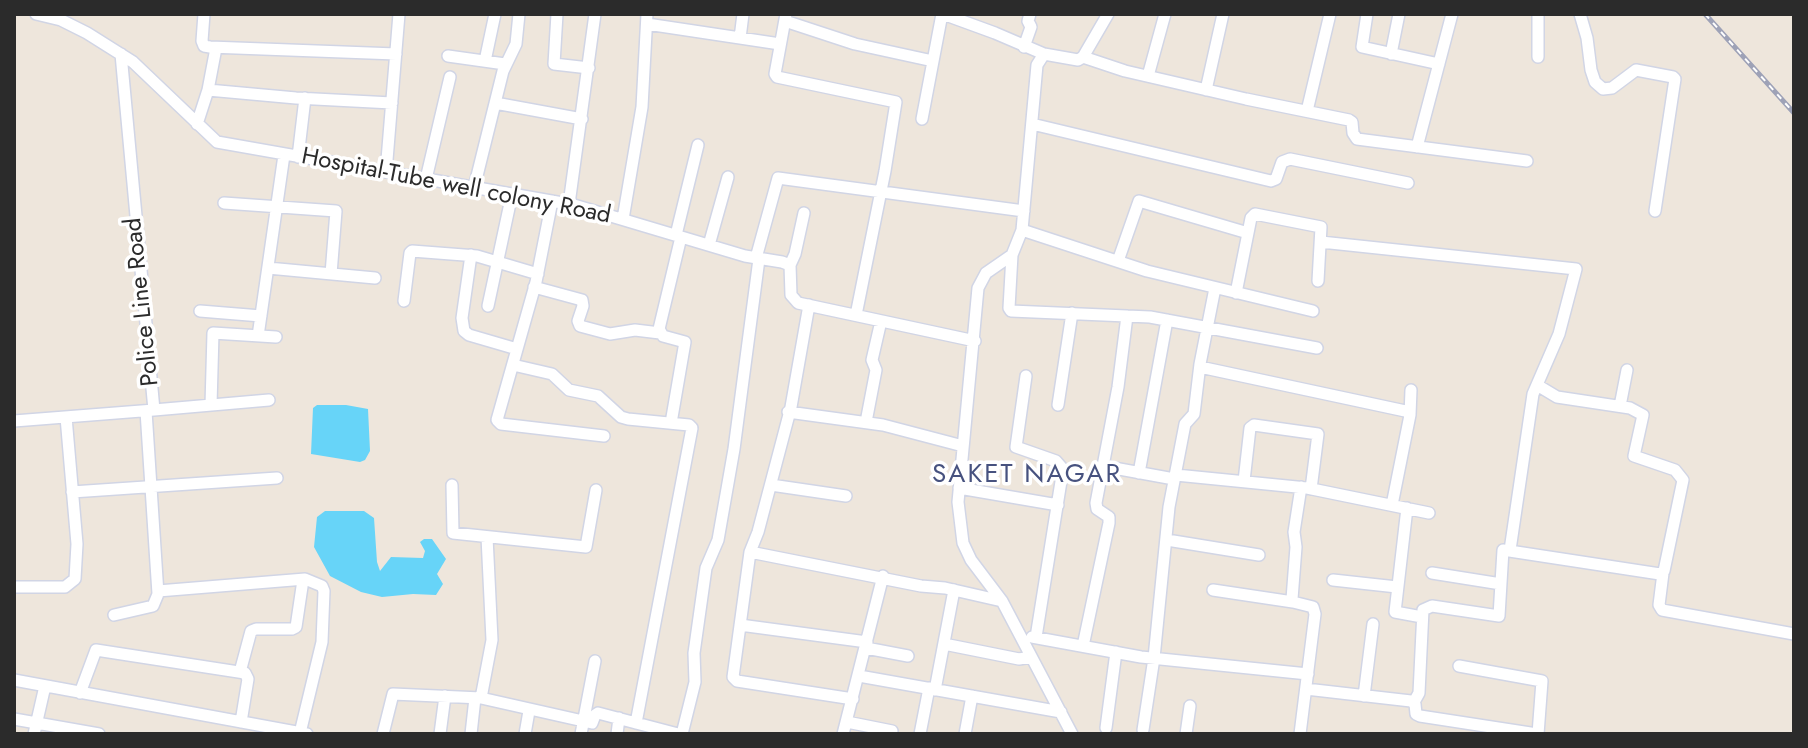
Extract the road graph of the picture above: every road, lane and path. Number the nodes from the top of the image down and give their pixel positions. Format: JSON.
{"nodes":[{"id":1,"x":39,"y":14,"type":"edge"},
{"id":2,"x":204,"y":14,"type":"edge"},
{"id":3,"x":399,"y":14,"type":"edge"},
{"id":4,"x":495,"y":14,"type":"edge"},
{"id":5,"x":519,"y":14,"type":"edge"},
{"id":6,"x":557,"y":14,"type":"edge"},
{"id":7,"x":595,"y":14,"type":"edge"},
{"id":8,"x":743,"y":14,"type":"edge"},
{"id":9,"x":942,"y":14,"type":"edge"},
{"id":10,"x":1030,"y":14,"type":"edge"},
{"id":11,"x":1108,"y":14,"type":"edge"},
{"id":12,"x":1165,"y":14,"type":"edge"},
{"id":13,"x":1223,"y":14,"type":"edge"},
{"id":14,"x":1330,"y":14,"type":"edge"},
{"id":15,"x":1367,"y":14,"type":"edge"},
{"id":16,"x":1399,"y":14,"type":"edge"},
{"id":17,"x":1452,"y":14,"type":"edge"},
{"id":18,"x":1538,"y":14,"type":"edge"},
{"id":19,"x":1580,"y":14,"type":"edge"},
{"id":20,"x":786,"y":18,"type":"edge"},
{"id":21,"x":647,"y":19,"type":"edge"},
{"id":22,"x":974,"y":19,"type":"edge"},
{"id":23,"x":740,"y":38,"type":"junction"},
{"id":24,"x":780,"y":44,"type":"junction"},
{"id":25,"x":1024,"y":47,"type":"junction"},
{"id":26,"x":216,"y":48,"type":"junction"},
{"id":27,"x":121,"y":54,"type":"junction"},
{"id":28,"x":396,"y":54,"type":"junction"},
{"id":29,"x":1044,"y":54,"type":"junction"},
{"id":30,"x":1391,"y":54,"type":"junction"},
{"id":31,"x":448,"y":56,"type":"dead end"},
{"id":32,"x":1083,"y":57,"type":"junction"},
{"id":33,"x":1538,"y":57,"type":"dead end"},
{"id":34,"x":485,"y":61,"type":"junction"},
{"id":35,"x":933,"y":61,"type":"junction"},
{"id":36,"x":505,"y":64,"type":"junction"},
{"id":37,"x":1439,"y":64,"type":"junction"},
{"id":38,"x":589,"y":68,"type":"junction"},
{"id":39,"x":1148,"y":76,"type":"junction"},
{"id":40,"x":450,"y":77,"type":"dead end"},
{"id":41,"x":208,"y":90,"type":"junction"},
{"id":42,"x":1206,"y":90,"type":"junction"},
{"id":43,"x":305,"y":98,"type":"junction"},
{"id":44,"x":392,"y":103,"type":"junction"},
{"id":45,"x":495,"y":103,"type":"junction"},
{"id":46,"x":1307,"y":111,"type":"junction"},
{"id":47,"x":582,"y":119,"type":"junction"},
{"id":48,"x":922,"y":119,"type":"dead end"},
{"id":49,"x":197,"y":124,"type":"junction"},
{"id":50,"x":1032,"y":124,"type":"junction"},
{"id":51,"x":698,"y":145,"type":"dead end"},
{"id":52,"x":1417,"y":147,"type":"junction"},
{"id":53,"x":284,"y":155,"type":"junction"},
{"id":54,"x":298,"y":157,"type":"junction"},
{"id":55,"x":1527,"y":161,"type":"dead end"},
{"id":56,"x":386,"y":172,"type":"junction"},
{"id":57,"x":728,"y":177,"type":"dead end"},
{"id":58,"x":426,"y":179,"type":"junction"},
{"id":59,"x":1408,"y":183,"type":"dead end"},
{"id":60,"x":474,"y":188,"type":"junction"},
{"id":61,"x":881,"y":193,"type":"junction"},
{"id":62,"x":512,"y":194,"type":"junction"},
{"id":63,"x":552,"y":201,"type":"junction"},
{"id":64,"x":224,"y":203,"type":"dead end"},
{"id":65,"x":569,"y":204,"type":"junction"},
{"id":66,"x":277,"y":206,"type":"junction"},
{"id":67,"x":1024,"y":211,"type":"junction"},
{"id":68,"x":1655,"y":211,"type":"dead end"},
{"id":69,"x":804,"y":213,"type":"dead end"},
{"id":70,"x":623,"y":219,"type":"junction"},
{"id":71,"x":1022,"y":230,"type":"junction"},
{"id":72,"x":1248,"y":233,"type":"junction"},
{"id":73,"x":678,"y":236,"type":"junction"},
{"id":74,"x":1321,"y":242,"type":"junction"},
{"id":75,"x":709,"y":245,"type":"junction"},
{"id":76,"x":471,"y":255,"type":"junction"},
{"id":77,"x":1012,"y":255,"type":"junction"},
{"id":78,"x":758,"y":258,"type":"junction"},
{"id":79,"x":498,"y":261,"type":"junction"},
{"id":80,"x":1118,"y":261,"type":"junction"},
{"id":81,"x":790,"y":265,"type":"junction"},
{"id":82,"x":268,"y":268,"type":"junction"},
{"id":83,"x":331,"y":274,"type":"junction"},
{"id":84,"x":538,"y":274,"type":"junction"},
{"id":85,"x":375,"y":278,"type":"dead end"},
{"id":86,"x":1318,"y":281,"type":"dead end"},
{"id":87,"x":534,"y":287,"type":"junction"},
{"id":88,"x":1215,"y":288,"type":"junction"},
{"id":89,"x":1236,"y":293,"type":"junction"},
{"id":90,"x":404,"y":301,"type":"dead end"},
{"id":91,"x":809,"y":305,"type":"junction"},
{"id":92,"x":488,"y":306,"type":"dead end"},
{"id":93,"x":200,"y":311,"type":"dead end"},
{"id":94,"x":1313,"y":311,"type":"dead end"},
{"id":95,"x":1072,"y":313,"type":"junction"},
{"id":96,"x":856,"y":315,"type":"junction"},
{"id":97,"x":261,"y":316,"type":"junction"},
{"id":98,"x":1127,"y":316,"type":"junction"},
{"id":99,"x":1167,"y":320,"type":"junction"},
{"id":100,"x":881,"y":321,"type":"junction"},
{"id":101,"x":1207,"y":327,"type":"junction"},
{"id":102,"x":660,"y":333,"type":"junction"},
{"id":103,"x":258,"y":336,"type":"junction"},
{"id":104,"x":276,"y":337,"type":"dead end"},
{"id":105,"x":975,"y":341,"type":"junction"},
{"id":106,"x":1317,"y":348,"type":"dead end"},
{"id":107,"x":517,"y":349,"type":"junction"},
{"id":108,"x":513,"y":365,"type":"junction"},
{"id":109,"x":1200,"y":367,"type":"junction"},
{"id":110,"x":1627,"y":370,"type":"dead end"},
{"id":111,"x":1026,"y":376,"type":"dead end"},
{"id":112,"x":1537,"y":385,"type":"junction"},
{"id":113,"x":1411,"y":390,"type":"dead end"},
{"id":114,"x":269,"y":400,"type":"dead end"},
{"id":115,"x":211,"y":405,"type":"junction"},
{"id":116,"x":1058,"y":405,"type":"dead end"},
{"id":117,"x":1620,"y":406,"type":"junction"},
{"id":118,"x":150,"y":410,"type":"junction"},
{"id":119,"x":788,"y":412,"type":"junction"},
{"id":120,"x":1410,"y":412,"type":"junction"},
{"id":121,"x":66,"y":417,"type":"junction"},
{"id":122,"x":14,"y":421,"type":"edge"},
{"id":123,"x":866,"y":422,"type":"junction"},
{"id":124,"x":671,"y":423,"type":"junction"},
{"id":125,"x":604,"y":436,"type":"dead end"},
{"id":126,"x":963,"y":446,"type":"junction"},
{"id":127,"x":1103,"y":466,"type":"junction"},
{"id":128,"x":1139,"y":473,"type":"junction"},
{"id":129,"x":1175,"y":477,"type":"junction"},
{"id":130,"x":277,"y":478,"type":"dead end"},
{"id":131,"x":1244,"y":481,"type":"junction"},
{"id":132,"x":452,"y":485,"type":"dead end"},
{"id":133,"x":771,"y":485,"type":"junction"},
{"id":134,"x":151,"y":488,"type":"junction"},
{"id":135,"x":959,"y":488,"type":"junction"},
{"id":136,"x":1306,"y":488,"type":"junction"},
{"id":137,"x":596,"y":490,"type":"dead end"},
{"id":138,"x":72,"y":492,"type":"junction"},
{"id":139,"x":846,"y":496,"type":"dead end"},
{"id":140,"x":1058,"y":505,"type":"junction"},
{"id":141,"x":1392,"y":505,"type":"junction"},
{"id":142,"x":1407,"y":508,"type":"junction"},
{"id":143,"x":1429,"y":513,"type":"dead end"},
{"id":144,"x":487,"y":537,"type":"junction"},
{"id":145,"x":1167,"y":540,"type":"junction"},
{"id":146,"x":1510,"y":550,"type":"junction"},
{"id":147,"x":750,"y":552,"type":"junction"},
{"id":148,"x":1259,"y":555,"type":"dead end"},
{"id":149,"x":1432,"y":573,"type":"dead end"},
{"id":150,"x":1663,"y":573,"type":"junction"},
{"id":151,"x":883,"y":576,"type":"junction"},
{"id":152,"x":303,"y":580,"type":"junction"},
{"id":153,"x":1333,"y":580,"type":"dead end"},
{"id":154,"x":1501,"y":584,"type":"junction"},
{"id":155,"x":14,"y":587,"type":"edge"},
{"id":156,"x":1397,"y":587,"type":"junction"},
{"id":157,"x":954,"y":590,"type":"junction"},
{"id":158,"x":1213,"y":590,"type":"dead end"},
{"id":159,"x":158,"y":591,"type":"junction"},
{"id":160,"x":1002,"y":601,"type":"junction"},
{"id":161,"x":1293,"y":602,"type":"junction"},
{"id":162,"x":114,"y":615,"type":"dead end"},
{"id":163,"x":1422,"y":617,"type":"junction"},
{"id":164,"x":1373,"y":624,"type":"dead end"},
{"id":165,"x":740,"y":625,"type":"junction"},
{"id":166,"x":1020,"y":634,"type":"junction"},
{"id":167,"x":1794,"y":634,"type":"edge"},
{"id":168,"x":1036,"y":637,"type":"junction"},
{"id":169,"x":944,"y":644,"type":"junction"},
{"id":170,"x":866,"y":645,"type":"junction"},
{"id":171,"x":1083,"y":646,"type":"junction"},
{"id":172,"x":1116,"y":652,"type":"junction"},
{"id":173,"x":908,"y":656,"type":"dead end"},
{"id":174,"x":1031,"y":657,"type":"junction"},
{"id":175,"x":1154,"y":658,"type":"junction"},
{"id":176,"x":595,"y":661,"type":"dead end"},
{"id":177,"x":1459,"y":666,"type":"dead end"},
{"id":178,"x":240,"y":672,"type":"junction"},
{"id":179,"x":1308,"y":674,"type":"junction"},
{"id":180,"x":859,"y":676,"type":"junction"},
{"id":181,"x":14,"y":680,"type":"edge"},
{"id":182,"x":45,"y":686,"type":"junction"},
{"id":183,"x":932,"y":689,"type":"junction"},
{"id":184,"x":1306,"y":689,"type":"junction"},
{"id":185,"x":80,"y":693,"type":"junction"},
{"id":186,"x":445,"y":696,"type":"junction"},
{"id":187,"x":972,"y":696,"type":"junction"},
{"id":188,"x":1364,"y":696,"type":"junction"},
{"id":189,"x":478,"y":698,"type":"junction"},
{"id":190,"x":853,"y":699,"type":"junction"},
{"id":191,"x":1414,"y":702,"type":"junction"},
{"id":192,"x":1190,"y":706,"type":"dead end"},
{"id":193,"x":529,"y":711,"type":"junction"},
{"id":194,"x":1061,"y":712,"type":"junction"},
{"id":195,"x":619,"y":718,"type":"junction"},
{"id":196,"x":14,"y":719,"type":"edge"},
{"id":197,"x":1437,"y":719,"type":"junction"},
{"id":198,"x":241,"y":722,"type":"junction"},
{"id":199,"x":636,"y":723,"type":"junction"},
{"id":200,"x":35,"y":728,"type":"edge"},
{"id":201,"x":582,"y":728,"type":"edge"},
{"id":202,"x":845,"y":728,"type":"edge"},
{"id":203,"x":1106,"y":728,"type":"dead end"},
{"id":204,"x":1143,"y":730,"type":"dead end"},
{"id":205,"x":892,"y":731,"type":"dead end"},
{"id":206,"x":304,"y":733,"type":"edge"},
{"id":207,"x":99,"y":734,"type":"edge"},
{"id":208,"x":383,"y":734,"type":"edge"},
{"id":209,"x":440,"y":734,"type":"edge"},
{"id":210,"x":471,"y":734,"type":"edge"},
{"id":211,"x":525,"y":734,"type":"edge"},
{"id":212,"x":617,"y":734,"type":"edge"},
{"id":213,"x":680,"y":734,"type":"edge"},
{"id":214,"x":920,"y":734,"type":"edge"},
{"id":215,"x":965,"y":734,"type":"edge"},
{"id":216,"x":1072,"y":734,"type":"edge"},
{"id":217,"x":1186,"y":734,"type":"edge"},
{"id":218,"x":1300,"y":734,"type":"edge"},
{"id":219,"x":1435,"y":734,"type":"edge"},
{"id":220,"x":1538,"y":734,"type":"edge"}],
"edges":[{"from":1,"to":27,"type":"street","name":"Hospital-Tube well colony Road"},
{"from":2,"to":26,"type":"street"},
{"from":3,"to":28,"type":"street"},
{"from":4,"to":34,"type":"street"},
{"from":5,"to":36,"type":"street"},
{"from":6,"to":38,"type":"street"},
{"from":7,"to":38,"type":"street"},
{"from":8,"to":23,"type":"street"},
{"from":9,"to":22,"type":"street"},
{"from":9,"to":35,"type":"street"},
{"from":10,"to":25,"type":"street"},
{"from":11,"to":32,"type":"street"},
{"from":12,"to":39,"type":"street"},
{"from":13,"to":42,"type":"street"},
{"from":14,"to":46,"type":"street"},
{"from":15,"to":30,"type":"street"},
{"from":16,"to":30,"type":"street"},
{"from":17,"to":37,"type":"street"},
{"from":18,"to":33,"type":"street"},
{"from":19,"to":68,"type":"street"},
{"from":20,"to":24,"type":"street"},
{"from":20,"to":35,"type":"street"},
{"from":21,"to":23,"type":"street"},
{"from":21,"to":70,"type":"street"},
{"from":22,"to":25,"type":"street"},
{"from":23,"to":24,"type":"street"},
{"from":24,"to":61,"type":"street"},
{"from":25,"to":29,"type":"street"},
{"from":26,"to":28,"type":"street"},
{"from":26,"to":41,"type":"street"},
{"from":27,"to":49,"type":"street","name":"Hospital-Tube well colony Road"},
{"from":27,"to":118,"type":"street","name":"Police Line Road"},
{"from":28,"to":44,"type":"street"},
{"from":29,"to":32,"type":"street"},
{"from":29,"to":50,"type":"street"},
{"from":30,"to":37,"type":"street"},
{"from":31,"to":34,"type":"street"},
{"from":32,"to":39,"type":"street"},
{"from":34,"to":36,"type":"street"},
{"from":35,"to":48,"type":"street"},
{"from":36,"to":45,"type":"street"},
{"from":37,"to":52,"type":"street"},
{"from":38,"to":47,"type":"street"},
{"from":39,"to":42,"type":"street"},
{"from":40,"to":58,"type":"street"},
{"from":41,"to":43,"type":"street"},
{"from":41,"to":49,"type":"street"},
{"from":42,"to":46,"type":"street"},
{"from":43,"to":44,"type":"street"},
{"from":43,"to":54,"type":"street"},
{"from":44,"to":56,"type":"street"},
{"from":45,"to":47,"type":"street"},
{"from":45,"to":60,"type":"street"},
{"from":46,"to":52,"type":"street"},
{"from":47,"to":65,"type":"street"},
{"from":49,"to":53,"type":"street","name":"Hospital-Tube well colony Road"},
{"from":50,"to":59,"type":"street"},
{"from":50,"to":67,"type":"street"},
{"from":51,"to":73,"type":"street"},
{"from":52,"to":55,"type":"street"},
{"from":53,"to":54,"type":"street","name":"Hospital-Tube well colony Road"},
{"from":53,"to":66,"type":"street"},
{"from":54,"to":56,"type":"street","name":"Hospital-Tube well colony Road"},
{"from":56,"to":58,"type":"street","name":"Hospital-Tube well colony Road"},
{"from":57,"to":75,"type":"street"},
{"from":58,"to":60,"type":"street","name":"Hospital-Tube well colony Road"},
{"from":60,"to":62,"type":"street","name":"Hospital-Tube well colony Road"},
{"from":61,"to":67,"type":"street"},
{"from":61,"to":78,"type":"street"},
{"from":61,"to":96,"type":"street"},
{"from":62,"to":63,"type":"street","name":"Hospital-Tube well colony Road"},
{"from":62,"to":79,"type":"street"},
{"from":63,"to":65,"type":"street","name":"Hospital-Tube well colony Road"},
{"from":63,"to":84,"type":"street"},
{"from":64,"to":66,"type":"street"},
{"from":65,"to":70,"type":"street","name":"Hospital-Tube well colony Road"},
{"from":66,"to":82,"type":"street"},
{"from":66,"to":83,"type":"street"},
{"from":67,"to":71,"type":"street"},
{"from":69,"to":81,"type":"street"},
{"from":70,"to":73,"type":"street","name":"Hospital-Tube well colony Road"},
{"from":71,"to":77,"type":"street"},
{"from":71,"to":80,"type":"street"},
{"from":72,"to":74,"type":"street"},
{"from":72,"to":80,"type":"street"},
{"from":72,"to":89,"type":"street"},
{"from":73,"to":75,"type":"street","name":"Hospital-Tube well colony Road"},
{"from":73,"to":102,"type":"street"},
{"from":74,"to":86,"type":"street"},
{"from":74,"to":112,"type":"street"},
{"from":75,"to":78,"type":"street","name":"Hospital-Tube well colony Road"},
{"from":76,"to":79,"type":"street"},
{"from":76,"to":90,"type":"street"},
{"from":76,"to":107,"type":"street"},
{"from":77,"to":95,"type":"street"},
{"from":77,"to":105,"type":"street"},
{"from":78,"to":81,"type":"street","name":"Hospital-Tube well colony Road"},
{"from":78,"to":213,"type":"street"},
{"from":79,"to":84,"type":"street"},
{"from":79,"to":92,"type":"street"},
{"from":80,"to":88,"type":"street"},
{"from":81,"to":91,"type":"street"},
{"from":82,"to":83,"type":"street"},
{"from":82,"to":97,"type":"street"},
{"from":83,"to":85,"type":"street"},
{"from":84,"to":87,"type":"street"},
{"from":87,"to":102,"type":"street"},
{"from":87,"to":107,"type":"street"},
{"from":88,"to":89,"type":"street"},
{"from":88,"to":101,"type":"street"},
{"from":89,"to":94,"type":"street"},
{"from":91,"to":96,"type":"street"},
{"from":91,"to":119,"type":"street"},
{"from":93,"to":97,"type":"street"},
{"from":95,"to":98,"type":"street"},
{"from":95,"to":116,"type":"street"},
{"from":96,"to":100,"type":"street"},
{"from":97,"to":103,"type":"street"},
{"from":98,"to":99,"type":"street"},
{"from":98,"to":127,"type":"street"},
{"from":99,"to":101,"type":"street"},
{"from":99,"to":128,"type":"street"},
{"from":100,"to":105,"type":"street"},
{"from":100,"to":123,"type":"street"},
{"from":101,"to":106,"type":"street"},
{"from":101,"to":109,"type":"street"},
{"from":102,"to":124,"type":"street"},
{"from":103,"to":104,"type":"street"},
{"from":103,"to":115,"type":"street"},
{"from":105,"to":126,"type":"street"},
{"from":107,"to":108,"type":"street"},
{"from":108,"to":124,"type":"street"},
{"from":108,"to":125,"type":"street"},
{"from":109,"to":120,"type":"street"},
{"from":109,"to":129,"type":"street"},
{"from":110,"to":117,"type":"street"},
{"from":111,"to":140,"type":"street"},
{"from":112,"to":117,"type":"street"},
{"from":112,"to":146,"type":"street"},
{"from":113,"to":120,"type":"street"},
{"from":114,"to":115,"type":"street"},
{"from":115,"to":118,"type":"street"},
{"from":117,"to":150,"type":"street"},
{"from":118,"to":121,"type":"street","name":"Police Line Road"},
{"from":118,"to":134,"type":"street"},
{"from":119,"to":123,"type":"street"},
{"from":119,"to":133,"type":"street"},
{"from":120,"to":141,"type":"street"},
{"from":121,"to":122,"type":"street","name":"Police Line Road"},
{"from":121,"to":138,"type":"street"},
{"from":123,"to":126,"type":"street"},
{"from":124,"to":199,"type":"street"},
{"from":126,"to":135,"type":"street"},
{"from":127,"to":128,"type":"street"},
{"from":127,"to":171,"type":"street"},
{"from":128,"to":129,"type":"street"},
{"from":129,"to":131,"type":"street"},
{"from":129,"to":145,"type":"street"},
{"from":130,"to":134,"type":"street"},
{"from":131,"to":136,"type":"street"},
{"from":131,"to":136,"type":"street"},
{"from":132,"to":144,"type":"street"},
{"from":133,"to":139,"type":"street"},
{"from":133,"to":147,"type":"street"},
{"from":134,"to":138,"type":"street"},
{"from":134,"to":159,"type":"street"},
{"from":135,"to":140,"type":"street"},
{"from":135,"to":160,"type":"street"},
{"from":136,"to":141,"type":"street"},
{"from":136,"to":161,"type":"street"},
{"from":137,"to":144,"type":"street"},
{"from":138,"to":155,"type":"street"},
{"from":140,"to":168,"type":"street"},
{"from":141,"to":142,"type":"street"},
{"from":142,"to":143,"type":"street"},
{"from":142,"to":156,"type":"street"},
{"from":144,"to":189,"type":"street"},
{"from":145,"to":148,"type":"street"},
{"from":145,"to":175,"type":"street"},
{"from":146,"to":150,"type":"street"},
{"from":146,"to":154,"type":"street"},
{"from":147,"to":151,"type":"street"},
{"from":147,"to":165,"type":"street"},
{"from":149,"to":154,"type":"street"},
{"from":150,"to":167,"type":"street"},
{"from":151,"to":157,"type":"street"},
{"from":151,"to":170,"type":"street"},
{"from":152,"to":159,"type":"street"},
{"from":152,"to":178,"type":"street"},
{"from":152,"to":206,"type":"street"},
{"from":153,"to":156,"type":"street"},
{"from":154,"to":163,"type":"street"},
{"from":156,"to":163,"type":"street"},
{"from":157,"to":160,"type":"street"},
{"from":157,"to":169,"type":"street"},
{"from":158,"to":161,"type":"street"},
{"from":159,"to":162,"type":"street"},
{"from":160,"to":166,"type":"street"},
{"from":161,"to":179,"type":"street"},
{"from":163,"to":191,"type":"street"},
{"from":164,"to":188,"type":"street"},
{"from":165,"to":170,"type":"street"},
{"from":165,"to":190,"type":"street"},
{"from":166,"to":168,"type":"street"},
{"from":166,"to":174,"type":"street"},
{"from":168,"to":171,"type":"street"},
{"from":169,"to":174,"type":"street"},
{"from":169,"to":183,"type":"street"},
{"from":170,"to":173,"type":"street"},
{"from":170,"to":180,"type":"street"},
{"from":171,"to":172,"type":"street"},
{"from":172,"to":175,"type":"street"},
{"from":172,"to":203,"type":"street"},
{"from":174,"to":194,"type":"street"},
{"from":175,"to":179,"type":"street"},
{"from":175,"to":204,"type":"street"},
{"from":176,"to":201,"type":"street"},
{"from":177,"to":220,"type":"street"},
{"from":178,"to":185,"type":"street"},
{"from":178,"to":198,"type":"street"},
{"from":179,"to":184,"type":"street"},
{"from":180,"to":183,"type":"street"},
{"from":180,"to":190,"type":"street"},
{"from":181,"to":182,"type":"street"},
{"from":182,"to":185,"type":"street"},
{"from":182,"to":200,"type":"street"},
{"from":183,"to":187,"type":"street"},
{"from":183,"to":214,"type":"street"},
{"from":184,"to":188,"type":"street"},
{"from":184,"to":218,"type":"street"},
{"from":185,"to":198,"type":"street"},
{"from":186,"to":189,"type":"street"},
{"from":186,"to":208,"type":"street"},
{"from":186,"to":209,"type":"street"},
{"from":187,"to":194,"type":"street"},
{"from":187,"to":215,"type":"street"},
{"from":188,"to":191,"type":"street"},
{"from":189,"to":193,"type":"street"},
{"from":189,"to":210,"type":"street"},
{"from":190,"to":202,"type":"street"},
{"from":191,"to":197,"type":"street"},
{"from":192,"to":217,"type":"street"},
{"from":193,"to":201,"type":"street"},
{"from":193,"to":211,"type":"street"},
{"from":194,"to":216,"type":"street"},
{"from":195,"to":199,"type":"street"},
{"from":195,"to":201,"type":"street"},
{"from":195,"to":212,"type":"street"},
{"from":196,"to":200,"type":"street"},
{"from":197,"to":219,"type":"street"},
{"from":197,"to":220,"type":"street"},
{"from":198,"to":206,"type":"street"},
{"from":199,"to":213,"type":"street"},
{"from":200,"to":207,"type":"street"},
{"from":202,"to":205,"type":"street"}]}
